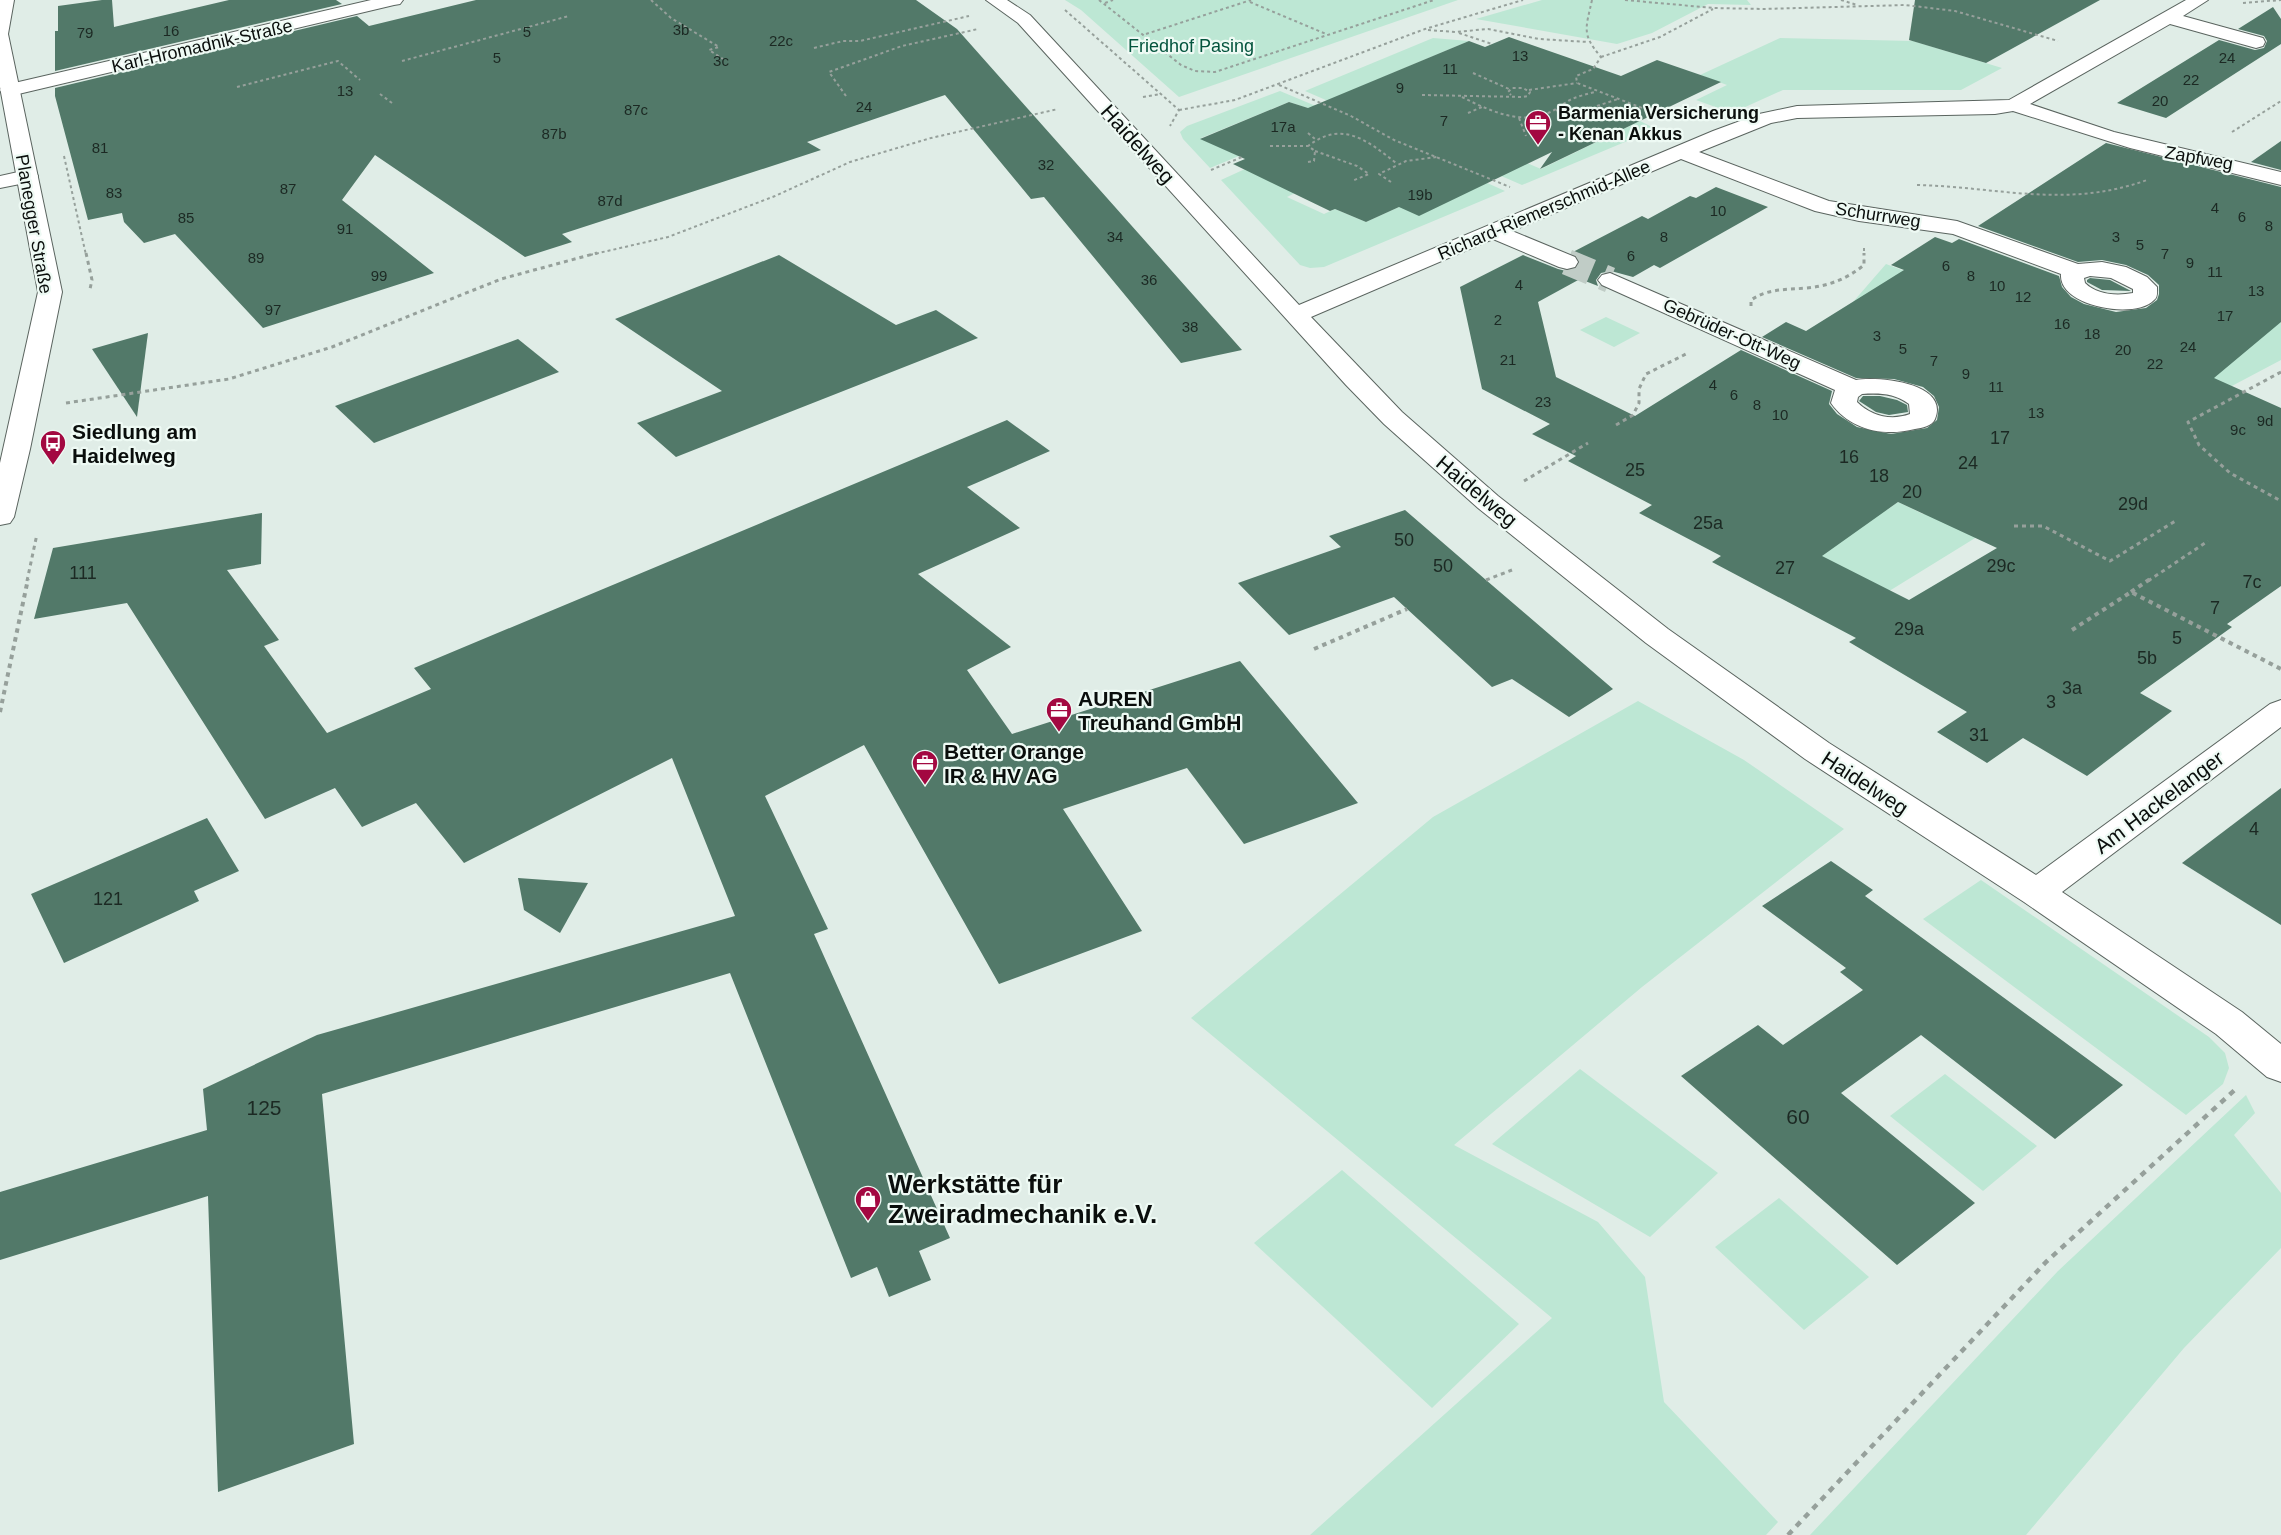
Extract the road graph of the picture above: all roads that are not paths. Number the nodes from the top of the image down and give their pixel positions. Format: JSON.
{"nodes":[{"id":1,"x":5,"y":0,"type":"edge"},
{"id":2,"x":394,"y":0,"type":"edge"},
{"id":3,"x":2199,"y":0,"type":"edge"},
{"id":4,"x":986,"y":7,"type":"edge"},
{"id":5,"x":2169,"y":18,"type":"junction"},
{"id":6,"x":0,"y":35,"type":"edge"},
{"id":7,"x":2266,"y":44,"type":"dead end"},
{"id":8,"x":10,"y":90,"type":"junction"},
{"id":9,"x":2014,"y":105,"type":"junction"},
{"id":10,"x":1681,"y":152,"type":"junction"},
{"id":11,"x":27,"y":176,"type":"junction"},
{"id":12,"x":2281,"y":178,"type":"edge"},
{"id":13,"x":0,"y":182,"type":"edge"},
{"id":14,"x":1493,"y":231,"type":"junction"},
{"id":15,"x":1568,"y":262,"type":"tunnel mouth"},
{"id":16,"x":2078,"y":272,"type":"dead end"},
{"id":17,"x":1610,"y":280,"type":"tunnel mouth"},
{"id":18,"x":1295,"y":315,"type":"junction"},
{"id":19,"x":1853,"y":388,"type":"dead end"},
{"id":20,"x":0,"y":517,"type":"edge"},
{"id":21,"x":2281,"y":711,"type":"edge"},
{"id":22,"x":2037,"y":893,"type":"junction"},
{"id":23,"x":2280,"y":1065,"type":"edge"}],
"edges":[{"from":1,"to":6,"type":"street","name":"Planegger Straße"},
{"from":2,"to":8,"type":"street","name":"Karl-Hromadnik-Straße"},
{"from":3,"to":5,"type":"street","name":"Richard-Riemerschmid-Allee"},
{"from":4,"to":18,"type":"street","name":"Haidelweg"},
{"from":5,"to":7,"type":"street"},
{"from":5,"to":9,"type":"street","name":"Richard-Riemerschmid-Allee"},
{"from":6,"to":8,"type":"street","name":"Planegger Straße"},
{"from":8,"to":11,"type":"street","name":"Planegger Straße"},
{"from":9,"to":10,"type":"street","name":"Richard-Riemerschmid-Allee"},
{"from":9,"to":12,"type":"street","name":"Zapfweg"},
{"from":10,"to":14,"type":"street","name":"Richard-Riemerschmid-Allee"},
{"from":10,"to":16,"type":"street","name":"Schurrweg"},
{"from":11,"to":13,"type":"street"},
{"from":11,"to":20,"type":"street","name":"Planegger Straße"},
{"from":14,"to":15,"type":"street"},
{"from":14,"to":18,"type":"street","name":"Richard-Riemerschmid-Allee"},
{"from":17,"to":19,"type":"street","name":"Gebrüder-Ott-Weg"},
{"from":18,"to":22,"type":"street","name":"Haidelweg"},
{"from":21,"to":22,"type":"street","name":"Am Hackelanger"},
{"from":22,"to":23,"type":"street","name":"Haidelweg"}]}
